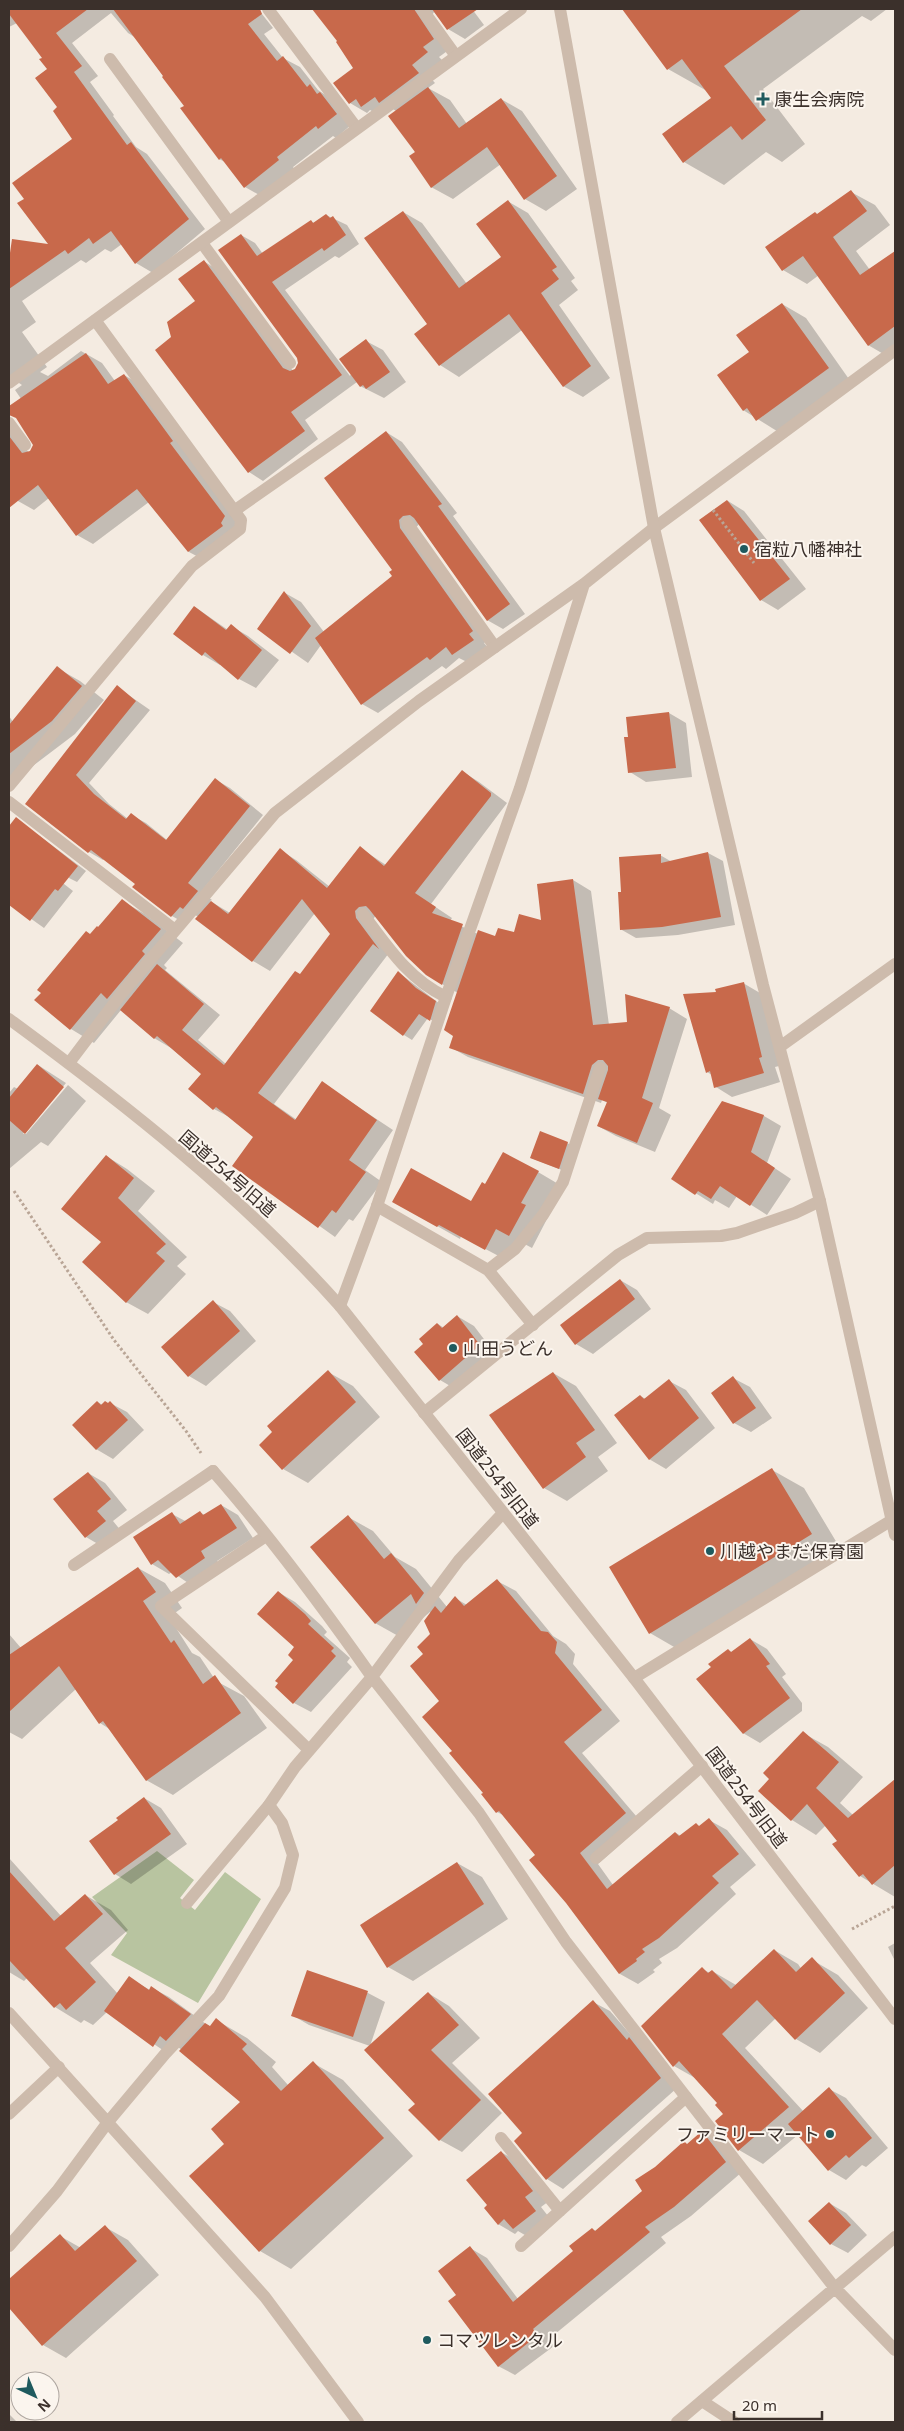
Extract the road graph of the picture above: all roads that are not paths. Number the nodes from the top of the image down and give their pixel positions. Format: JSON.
{"nodes":[{"id":1,"x":268,"y":9,"type":"edge"},
{"id":2,"x":422,"y":9,"type":"edge"},
{"id":3,"x":522,"y":9,"type":"edge"},
{"id":4,"x":560,"y":9,"type":"edge"},
{"id":5,"x":456,"y":56,"type":"junction"},
{"id":6,"x":110,"y":59,"type":"dead end"},
{"id":7,"x":356,"y":127,"type":"junction"},
{"id":8,"x":229,"y":222,"type":"junction"},
{"id":9,"x":202,"y":243,"type":"junction"},
{"id":10,"x":95,"y":320,"type":"junction"},
{"id":11,"x":895,"y":350,"type":"edge"},
{"id":12,"x":290,"y":363,"type":"dead end"},
{"id":13,"x":9,"y":383,"type":"edge"},
{"id":14,"x":9,"y":423,"type":"edge"},
{"id":15,"x":350,"y":430,"type":"dead end"},
{"id":16,"x":25,"y":445,"type":"dead end"},
{"id":17,"x":234,"y":511,"type":"junction"},
{"id":18,"x":407,"y":523,"type":"dead end"},
{"id":19,"x":654,"y":528,"type":"junction"},
{"id":20,"x":584,"y":584,"type":"junction"},
{"id":21,"x":495,"y":647,"type":"junction"},
{"id":22,"x":9,"y":786,"type":"edge"},
{"id":23,"x":9,"y":802,"type":"edge"},
{"id":24,"x":362,"y":914,"type":"dead end"},
{"id":25,"x":175,"y":930,"type":"junction"},
{"id":26,"x":895,"y":964,"type":"edge"},
{"id":27,"x":446,"y":997,"type":"junction"},
{"id":28,"x":9,"y":1020,"type":"edge"},
{"id":29,"x":781,"y":1046,"type":"junction"},
{"id":30,"x":69,"y":1063,"type":"junction"},
{"id":31,"x":600,"y":1068,"type":"dead end"},
{"id":32,"x":820,"y":1201,"type":"junction"},
{"id":33,"x":377,"y":1206,"type":"junction"},
{"id":34,"x":488,"y":1270,"type":"junction"},
{"id":35,"x":340,"y":1306,"type":"junction"},
{"id":36,"x":533,"y":1325,"type":"junction"},
{"id":37,"x":424,"y":1413,"type":"junction"},
{"id":38,"x":503,"y":1513,"type":"junction"},
{"id":39,"x":892,"y":1520,"type":"junction"},
{"id":40,"x":266,"y":1536,"type":"junction"},
{"id":41,"x":895,"y":1536,"type":"edge"},
{"id":42,"x":74,"y":1565,"type":"dead end"},
{"id":43,"x":372,"y":1677,"type":"junction"},
{"id":44,"x":634,"y":1678,"type":"junction"},
{"id":45,"x":309,"y":1750,"type":"junction"},
{"id":46,"x":702,"y":1766,"type":"junction"},
{"id":47,"x":269,"y":1805,"type":"junction"},
{"id":48,"x":596,"y":1858,"type":"dead end"},
{"id":49,"x":187,"y":1903,"type":"dead end"},
{"id":50,"x":9,"y":2013,"type":"edge"},
{"id":51,"x":895,"y":2019,"type":"edge"},
{"id":52,"x":59,"y":2068,"type":"junction"},
{"id":53,"x":686,"y":2097,"type":"junction"},
{"id":54,"x":9,"y":2114,"type":"edge"},
{"id":55,"x":108,"y":2122,"type":"junction"},
{"id":56,"x":502,"y":2138,"type":"dead end"},
{"id":57,"x":560,"y":2211,"type":"junction"},
{"id":58,"x":895,"y":2236,"type":"edge"},
{"id":59,"x":9,"y":2246,"type":"edge"},
{"id":60,"x":521,"y":2246,"type":"dead end"},
{"id":61,"x":834,"y":2287,"type":"junction"},
{"id":62,"x":895,"y":2350,"type":"edge"},
{"id":63,"x":702,"y":2401,"type":"junction"},
{"id":64,"x":358,"y":2422,"type":"edge"},
{"id":65,"x":677,"y":2422,"type":"edge"},
{"id":66,"x":734,"y":2422,"type":"edge"}],
"edges":[{"from":1,"to":7,"type":"street"},
{"from":2,"to":5,"type":"street"},
{"from":3,"to":5,"type":"street"},
{"from":4,"to":19,"type":"street"},
{"from":5,"to":7,"type":"street"},
{"from":6,"to":8,"type":"street"},
{"from":7,"to":8,"type":"street"},
{"from":8,"to":9,"type":"street"},
{"from":9,"to":10,"type":"street"},
{"from":9,"to":12,"type":"street"},
{"from":10,"to":13,"type":"street"},
{"from":10,"to":17,"type":"street"},
{"from":11,"to":19,"type":"street"},
{"from":14,"to":16,"type":"street"},
{"from":15,"to":17,"type":"street"},
{"from":17,"to":22,"type":"street"},
{"from":18,"to":21,"type":"street"},
{"from":19,"to":20,"type":"street"},
{"from":19,"to":29,"type":"street"},
{"from":20,"to":21,"type":"street"},
{"from":20,"to":27,"type":"street"},
{"from":21,"to":25,"type":"street"},
{"from":23,"to":25,"type":"street"},
{"from":24,"to":27,"type":"street"},
{"from":25,"to":30,"type":"street"},
{"from":26,"to":29,"type":"street"},
{"from":27,"to":33,"type":"street"},
{"from":28,"to":30,"type":"street","name":"国道254号旧道"},
{"from":29,"to":32,"type":"street"},
{"from":30,"to":35,"type":"street","name":"国道254号旧道"},
{"from":31,"to":34,"type":"street"},
{"from":32,"to":36,"type":"street"},
{"from":32,"to":39,"type":"street"},
{"from":33,"to":34,"type":"street"},
{"from":33,"to":35,"type":"street"},
{"from":34,"to":36,"type":"street"},
{"from":35,"to":37,"type":"street","name":"国道254号旧道"},
{"from":36,"to":37,"type":"street"},
{"from":37,"to":38,"type":"street","name":"国道254号旧道"},
{"from":38,"to":43,"type":"street"},
{"from":38,"to":44,"type":"street","name":"国道254号旧道"},
{"from":39,"to":41,"type":"street"},
{"from":39,"to":44,"type":"street"},
{"from":40,"to":42,"type":"street"},
{"from":40,"to":43,"type":"street"},
{"from":40,"to":45,"type":"street"},
{"from":43,"to":45,"type":"street"},
{"from":43,"to":53,"type":"street"},
{"from":44,"to":46,"type":"street","name":"国道254号旧道"},
{"from":45,"to":47,"type":"street"},
{"from":46,"to":48,"type":"street"},
{"from":46,"to":51,"type":"street","name":"国道254号旧道"},
{"from":47,"to":49,"type":"street"},
{"from":47,"to":55,"type":"street"},
{"from":50,"to":52,"type":"street"},
{"from":52,"to":54,"type":"street"},
{"from":52,"to":55,"type":"street"},
{"from":53,"to":57,"type":"street"},
{"from":53,"to":61,"type":"street"},
{"from":55,"to":59,"type":"street"},
{"from":55,"to":64,"type":"street"},
{"from":56,"to":57,"type":"street"},
{"from":57,"to":60,"type":"street"},
{"from":58,"to":61,"type":"street"},
{"from":61,"to":62,"type":"street"},
{"from":61,"to":63,"type":"street"},
{"from":63,"to":65,"type":"street"},
{"from":63,"to":66,"type":"street"}]}
